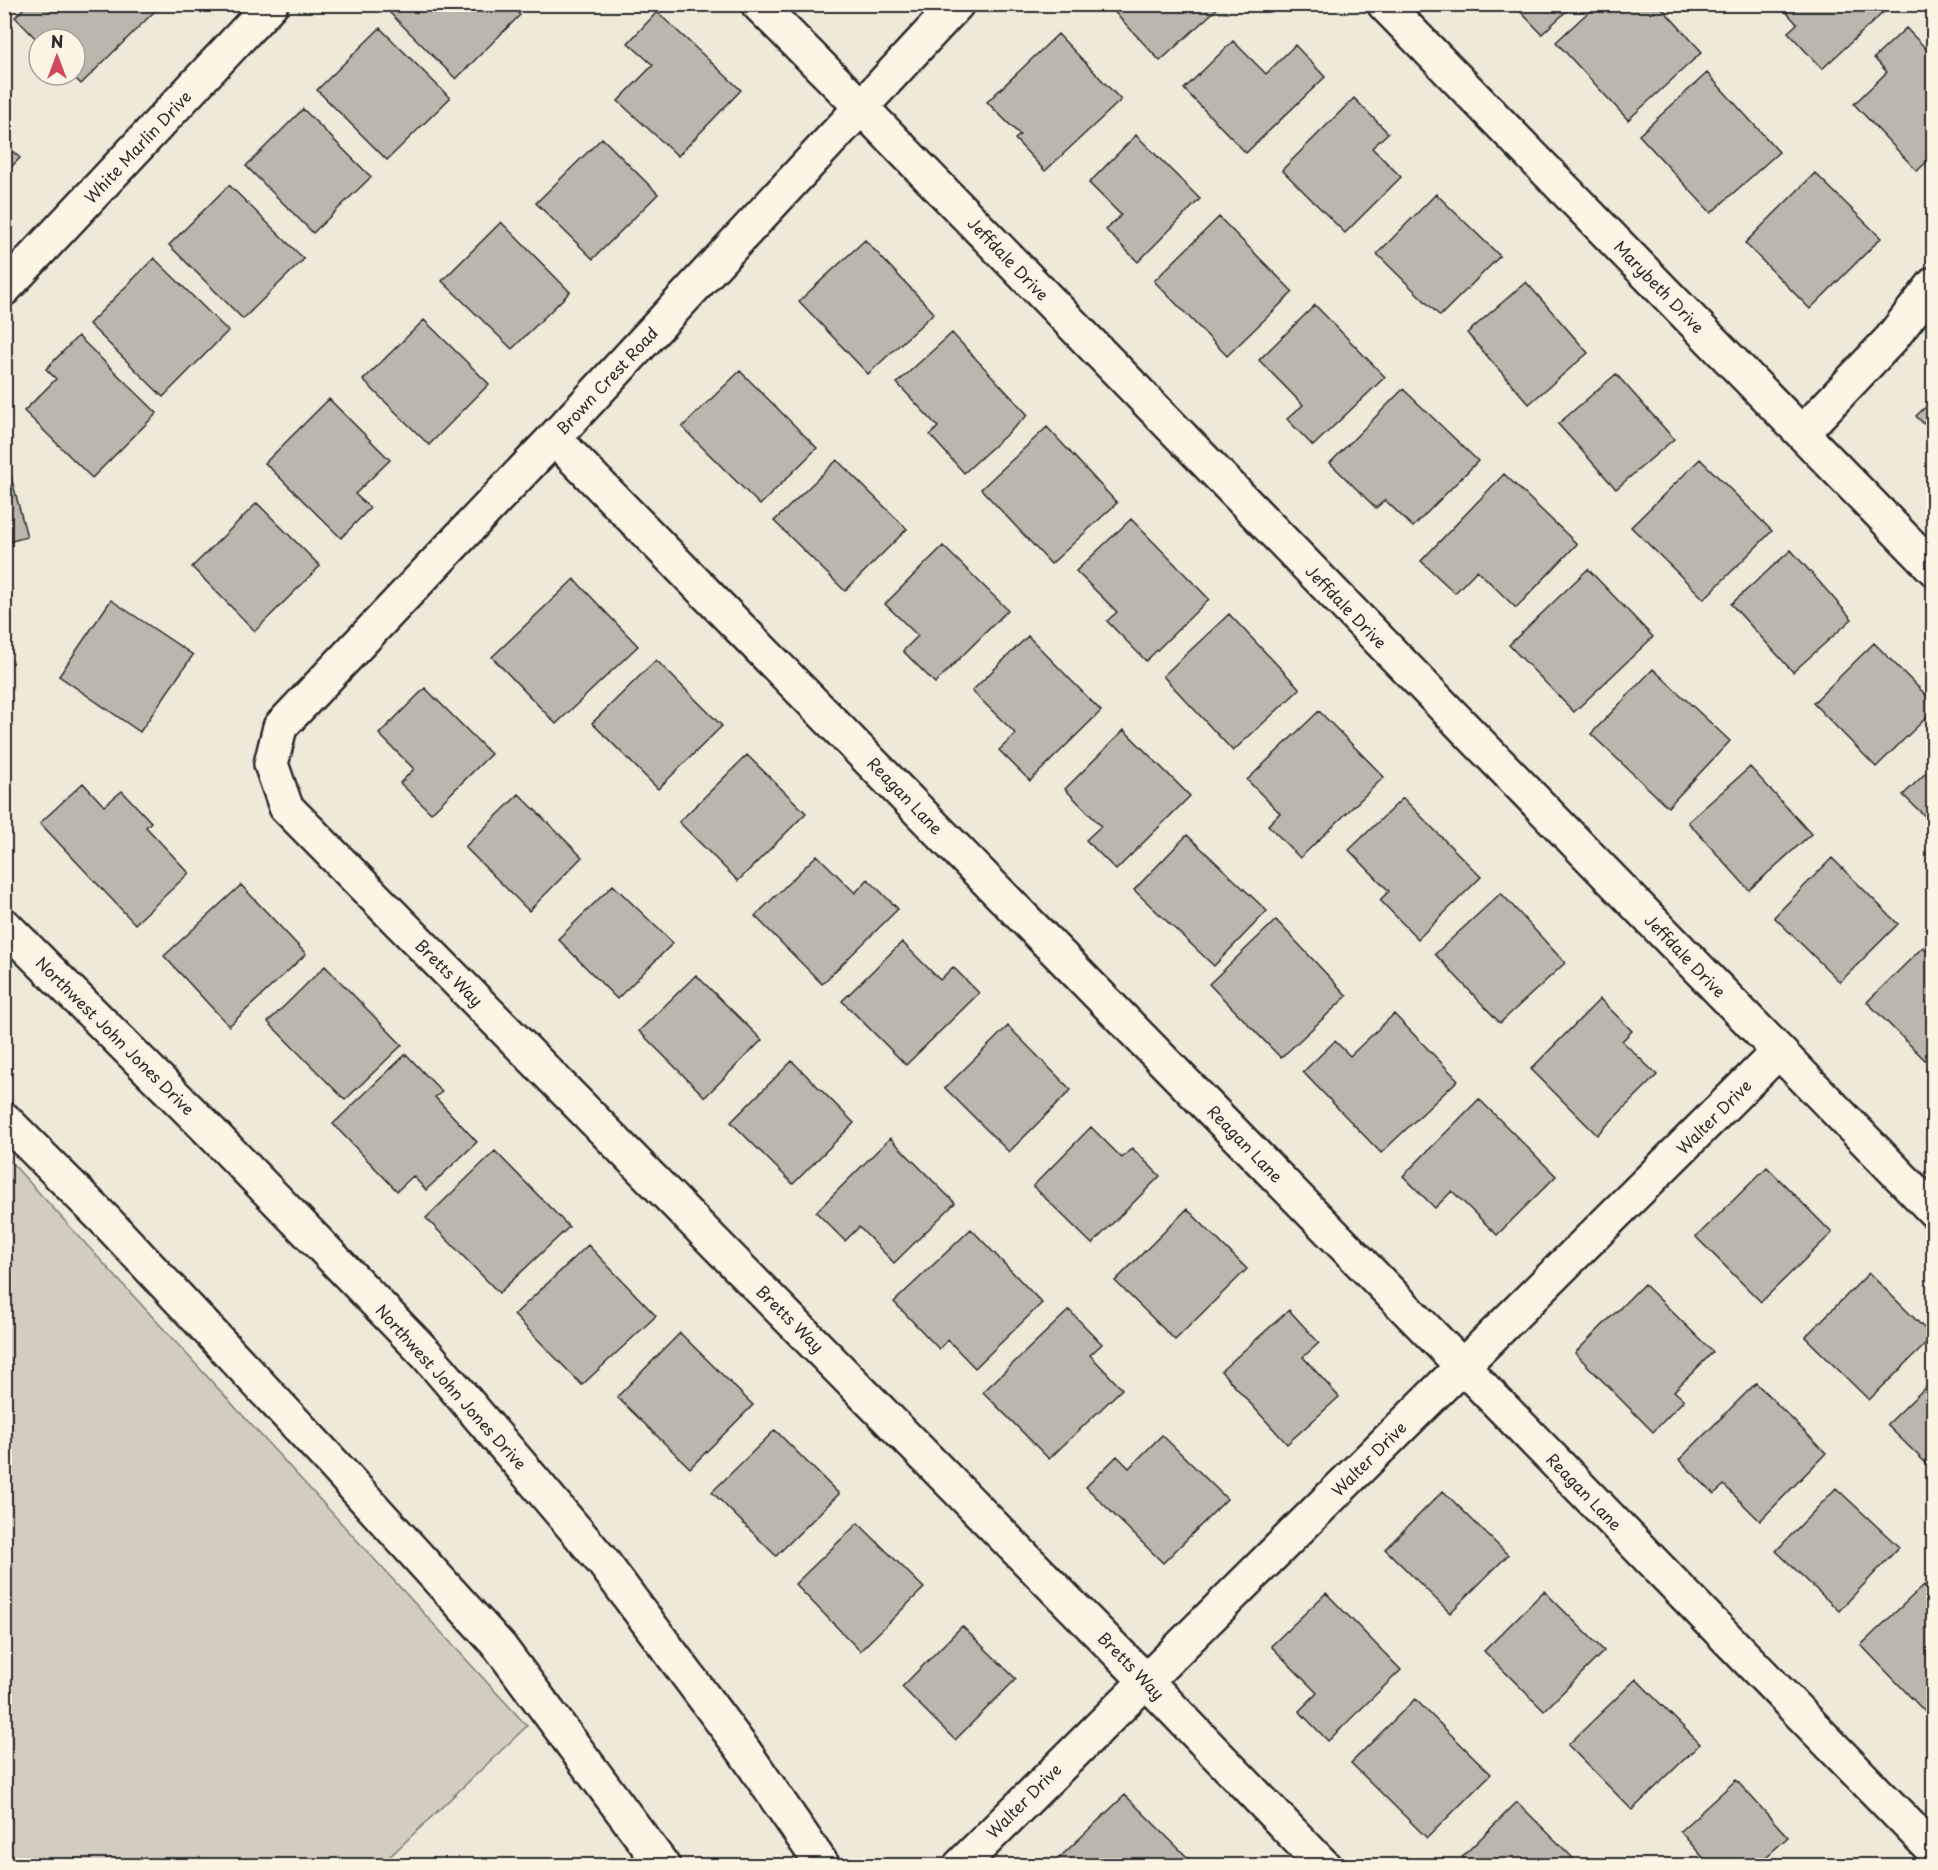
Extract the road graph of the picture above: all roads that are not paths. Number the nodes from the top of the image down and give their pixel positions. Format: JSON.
{"nodes":[{"id":1,"x":271,"y":4,"type":"edge"},
{"id":2,"x":758,"y":4,"type":"edge"},
{"id":3,"x":957,"y":4,"type":"edge"},
{"id":4,"x":1384,"y":4,"type":"edge"},
{"id":5,"x":861,"y":107,"type":"junction"},
{"id":6,"x":1934,"y":284,"type":"edge"},
{"id":7,"x":4,"y":289,"type":"edge"},
{"id":8,"x":1802,"y":433,"type":"junction"},
{"id":9,"x":554,"y":438,"type":"junction"},
{"id":10,"x":1934,"y":568,"type":"edge"},
{"id":11,"x":271,"y":764,"type":"joint"},
{"id":12,"x":4,"y":925,"type":"edge"},
{"id":13,"x":1778,"y":1052,"type":"junction"},
{"id":14,"x":4,"y":1119,"type":"edge"},
{"id":15,"x":1934,"y":1211,"type":"edge"},
{"id":16,"x":1462,"y":1366,"type":"junction"},
{"id":17,"x":1146,"y":1681,"type":"junction"},
{"id":18,"x":1934,"y":1851,"type":"edge"},
{"id":19,"x":663,"y":1866,"type":"edge"},
{"id":20,"x":823,"y":1866,"type":"edge"},
{"id":21,"x":960,"y":1866,"type":"edge"},
{"id":22,"x":1324,"y":1866,"type":"edge"}],
"edges":[{"from":1,"to":7,"type":"street","name":"White Marlin Drive"},
{"from":2,"to":5,"type":"street","name":"Jeffdale Drive"},
{"from":3,"to":5,"type":"street","name":"Brown Crest Road"},
{"from":4,"to":8,"type":"street","name":"Marybeth Drive"},
{"from":5,"to":9,"type":"street","name":"Brown Crest Road"},
{"from":5,"to":13,"type":"street","name":"Jeffdale Drive"},
{"from":6,"to":8,"type":"street"},
{"from":8,"to":10,"type":"street","name":"Marybeth Drive"},
{"from":9,"to":11,"type":"street","name":"Brown Crest Road"},
{"from":9,"to":16,"type":"street","name":"Reagan Lane"},
{"from":11,"to":17,"type":"street","name":"Bretts Way"},
{"from":12,"to":20,"type":"street","name":"Northwest John Jones Drive"},
{"from":13,"to":15,"type":"street","name":"Jeffdale Drive"},
{"from":13,"to":16,"type":"street","name":"Walter Drive"},
{"from":14,"to":19,"type":"street"},
{"from":16,"to":17,"type":"street","name":"Walter Drive"},
{"from":16,"to":18,"type":"street","name":"Reagan Lane"},
{"from":17,"to":21,"type":"street","name":"Walter Drive"},
{"from":17,"to":22,"type":"street","name":"Bretts Way"}]}
